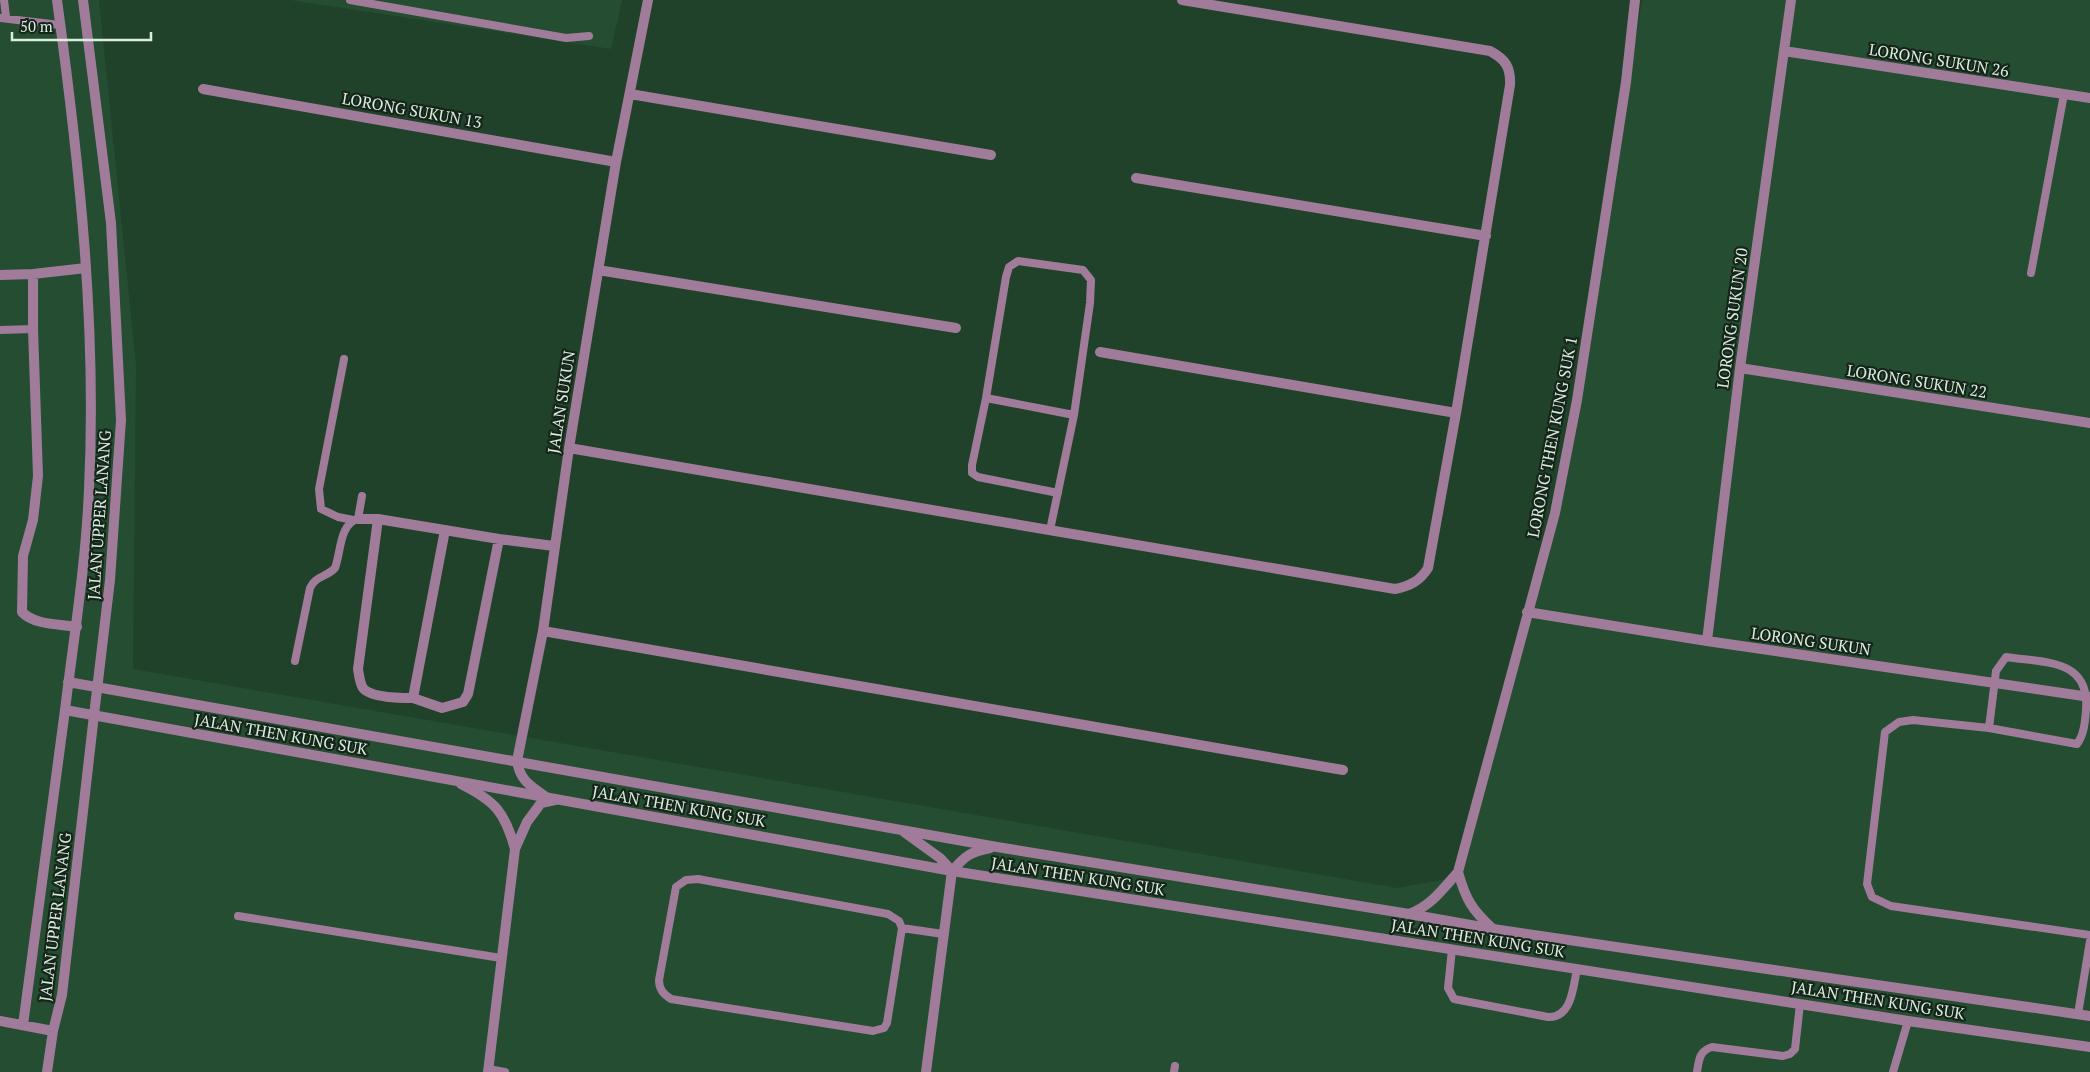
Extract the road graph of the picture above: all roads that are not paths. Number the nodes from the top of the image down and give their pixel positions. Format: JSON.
{"nodes":[{"id":1,"x":4,"y":0,"type":"edge"},
{"id":2,"x":57,"y":0,"type":"edge"},
{"id":3,"x":83,"y":0,"type":"edge"},
{"id":4,"x":350,"y":0,"type":"edge"},
{"id":5,"x":648,"y":0,"type":"edge"},
{"id":6,"x":1182,"y":0,"type":"edge"},
{"id":7,"x":1636,"y":0,"type":"edge"},
{"id":8,"x":1791,"y":0,"type":"edge"},
{"id":9,"x":369,"y":1,"type":"edge"},
{"id":10,"x":3,"y":18,"type":"edge"},
{"id":11,"x":60,"y":25,"type":"junction"},
{"id":12,"x":588,"y":36,"type":"dead end"},
{"id":13,"x":1784,"y":51,"type":"junction"},
{"id":14,"x":203,"y":89,"type":"dead end"},
{"id":15,"x":630,"y":94,"type":"junction"},
{"id":16,"x":2064,"y":94,"type":"junction"},
{"id":17,"x":2090,"y":98,"type":"edge"},
{"id":18,"x":991,"y":155,"type":"dead end"},
{"id":19,"x":616,"y":162,"type":"junction"},
{"id":20,"x":1136,"y":178,"type":"dead end"},
{"id":21,"x":1486,"y":236,"type":"junction"},
{"id":22,"x":86,"y":268,"type":"junction"},
{"id":23,"x":598,"y":270,"type":"junction"},
{"id":24,"x":2031,"y":273,"type":"dead end"},
{"id":25,"x":33,"y":274,"type":"junction"},
{"id":26,"x":0,"y":275,"type":"edge"},
{"id":27,"x":956,"y":328,"type":"dead end"},
{"id":28,"x":0,"y":330,"type":"edge"},
{"id":29,"x":33,"y":330,"type":"junction"},
{"id":30,"x":1100,"y":352,"type":"dead end"},
{"id":31,"x":344,"y":358,"type":"dead end"},
{"id":32,"x":1740,"y":368,"type":"junction"},
{"id":33,"x":986,"y":398,"type":"junction"},
{"id":34,"x":1456,"y":413,"type":"junction"},
{"id":35,"x":1074,"y":415,"type":"junction"},
{"id":36,"x":2090,"y":423,"type":"edge"},
{"id":37,"x":569,"y":448,"type":"junction"},
{"id":38,"x":1058,"y":493,"type":"junction"},
{"id":39,"x":362,"y":496,"type":"dead end"},
{"id":40,"x":356,"y":519,"type":"junction"},
{"id":41,"x":378,"y":519,"type":"junction"},
{"id":42,"x":445,"y":530,"type":"junction"},
{"id":43,"x":1050,"y":530,"type":"junction"},
{"id":44,"x":499,"y":539,"type":"junction"},
{"id":45,"x":554,"y":546,"type":"junction"},
{"id":46,"x":1528,"y":612,"type":"junction"},
{"id":47,"x":77,"y":627,"type":"junction"},
{"id":48,"x":543,"y":631,"type":"junction"},
{"id":49,"x":1707,"y":641,"type":"junction"},
{"id":50,"x":295,"y":660,"type":"dead end"},
{"id":51,"x":68,"y":682,"type":"junction"},
{"id":52,"x":1993,"y":682,"type":"junction"},
{"id":53,"x":97,"y":687,"type":"junction"},
{"id":54,"x":2088,"y":697,"type":"edge"},
{"id":55,"x":413,"y":698,"type":"junction"},
{"id":56,"x":65,"y":710,"type":"junction"},
{"id":57,"x":94,"y":715,"type":"junction"},
{"id":58,"x":1989,"y":728,"type":"junction"},
{"id":59,"x":517,"y":760,"type":"junction"},
{"id":60,"x":1343,"y":770,"type":"dead end"},
{"id":61,"x":455,"y":781,"type":"junction"},
{"id":62,"x":546,"y":797,"type":"junction"},
{"id":63,"x":557,"y":799,"type":"junction"},
{"id":64,"x":902,"y":830,"type":"junction"},
{"id":65,"x":996,"y":847,"type":"junction"},
{"id":66,"x":515,"y":849,"type":"junction"},
{"id":67,"x":952,"y":871,"type":"junction"},
{"id":68,"x":1458,"y":872,"type":"junction"},
{"id":69,"x":1408,"y":914,"type":"junction"},
{"id":70,"x":238,"y":916,"type":"dead end"},
{"id":71,"x":902,"y":928,"type":"junction"},
{"id":72,"x":1493,"y":929,"type":"junction"},
{"id":73,"x":943,"y":934,"type":"junction"},
{"id":74,"x":2090,"y":935,"type":"edge"},
{"id":75,"x":2090,"y":941,"type":"edge"},
{"id":76,"x":1452,"y":949,"type":"junction"},
{"id":77,"x":501,"y":958,"type":"junction"},
{"id":78,"x":1577,"y":969,"type":"junction"},
{"id":79,"x":1800,"y":1004,"type":"junction"},
{"id":80,"x":2078,"y":1014,"type":"junction"},
{"id":81,"x":2090,"y":1016,"type":"edge"},
{"id":82,"x":0,"y":1021,"type":"edge"},
{"id":83,"x":1908,"y":1021,"type":"junction"},
{"id":84,"x":24,"y":1025,"type":"junction"},
{"id":85,"x":53,"y":1031,"type":"junction"},
{"id":86,"x":2090,"y":1047,"type":"edge"},
{"id":87,"x":488,"y":1070,"type":"edge"},
{"id":88,"x":47,"y":1072,"type":"edge"},
{"id":89,"x":506,"y":1072,"type":"edge"},
{"id":90,"x":926,"y":1072,"type":"edge"},
{"id":91,"x":1697,"y":1072,"type":"edge"},
{"id":92,"x":1893,"y":1072,"type":"edge"}],
"edges":[{"from":1,"to":10,"type":"lane"},
{"from":2,"to":11,"type":"street","name":"JALAN UPPER LANANG"},
{"from":3,"to":53,"type":"street","name":"JALAN UPPER LANANG"},
{"from":4,"to":9,"type":"lane"},
{"from":5,"to":15,"type":"street","name":"JALAN SUKUN"},
{"from":6,"to":21,"type":"street"},
{"from":7,"to":46,"type":"street","name":"LORONG THEN KUNG SUK 1"},
{"from":8,"to":13,"type":"street","name":"LORONG SUKUN 20"},
{"from":9,"to":12,"type":"lane"},
{"from":10,"to":11,"type":"lane"},
{"from":11,"to":22,"type":"street","name":"JALAN UPPER LANANG"},
{"from":13,"to":16,"type":"street","name":"LORONG SUKUN 26"},
{"from":13,"to":32,"type":"street","name":"LORONG SUKUN 20"},
{"from":14,"to":19,"type":"street","name":"LORONG SUKUN 13"},
{"from":15,"to":18,"type":"street"},
{"from":15,"to":19,"type":"street","name":"JALAN SUKUN"},
{"from":16,"to":17,"type":"street","name":"LORONG SUKUN 26"},
{"from":16,"to":24,"type":"lane"},
{"from":19,"to":23,"type":"street","name":"JALAN SUKUN"},
{"from":20,"to":21,"type":"street"},
{"from":21,"to":34,"type":"street"},
{"from":22,"to":25,"type":"street"},
{"from":22,"to":47,"type":"street","name":"JALAN UPPER LANANG"},
{"from":23,"to":27,"type":"street"},
{"from":23,"to":37,"type":"street","name":"JALAN SUKUN"},
{"from":25,"to":26,"type":"street"},
{"from":25,"to":29,"type":"street"},
{"from":28,"to":29,"type":"lane"},
{"from":29,"to":47,"type":"street"},
{"from":30,"to":34,"type":"street"},
{"from":31,"to":40,"type":"lane"},
{"from":32,"to":36,"type":"street","name":"LORONG SUKUN 22"},
{"from":32,"to":49,"type":"street","name":"LORONG SUKUN 20"},
{"from":33,"to":35,"type":"lane"},
{"from":33,"to":35,"type":"lane"},
{"from":33,"to":38,"type":"lane"},
{"from":34,"to":43,"type":"street"},
{"from":35,"to":38,"type":"lane"},
{"from":37,"to":43,"type":"street"},
{"from":37,"to":45,"type":"street","name":"JALAN SUKUN"},
{"from":38,"to":43,"type":"lane"},
{"from":39,"to":40,"type":"lane"},
{"from":40,"to":41,"type":"street"},
{"from":40,"to":50,"type":"lane"},
{"from":41,"to":42,"type":"street"},
{"from":41,"to":55,"type":"street"},
{"from":42,"to":44,"type":"street"},
{"from":42,"to":55,"type":"street"},
{"from":44,"to":45,"type":"street"},
{"from":44,"to":55,"type":"street"},
{"from":45,"to":48,"type":"street","name":"JALAN SUKUN"},
{"from":46,"to":49,"type":"street","name":"LORONG SUKUN"},
{"from":46,"to":68,"type":"street","name":"LORONG THEN KUNG SUK 1"},
{"from":47,"to":51,"type":"street","name":"JALAN UPPER LANANG"},
{"from":48,"to":59,"type":"street","name":"JALAN SUKUN"},
{"from":48,"to":60,"type":"street"},
{"from":49,"to":52,"type":"street","name":"LORONG SUKUN"},
{"from":51,"to":53,"type":"street","name":"JALAN THEN KUNG SUK"},
{"from":51,"to":56,"type":"street","name":"JALAN UPPER LANANG"},
{"from":52,"to":54,"type":"street","name":"LORONG SUKUN"},
{"from":52,"to":54,"type":"lane"},
{"from":52,"to":58,"type":"lane"},
{"from":53,"to":57,"type":"street","name":"JALAN UPPER LANANG"},
{"from":53,"to":59,"type":"street","name":"JALAN THEN KUNG SUK"},
{"from":54,"to":58,"type":"lane"},
{"from":56,"to":57,"type":"street","name":"JALAN THEN KUNG SUK"},
{"from":56,"to":84,"type":"street","name":"JALAN UPPER LANANG"},
{"from":57,"to":61,"type":"street","name":"JALAN THEN KUNG SUK"},
{"from":57,"to":85,"type":"street","name":"JALAN UPPER LANANG"},
{"from":58,"to":74,"type":"lane"},
{"from":59,"to":62,"type":"street"},
{"from":59,"to":64,"type":"street","name":"JALAN THEN KUNG SUK"},
{"from":61,"to":62,"type":"street","name":"JALAN THEN KUNG SUK"},
{"from":61,"to":66,"type":"street"},
{"from":62,"to":63,"type":"street","name":"JALAN THEN KUNG SUK"},
{"from":63,"to":66,"type":"street"},
{"from":63,"to":67,"type":"street","name":"JALAN THEN KUNG SUK"},
{"from":64,"to":65,"type":"street","name":"JALAN THEN KUNG SUK"},
{"from":64,"to":67,"type":"street"},
{"from":65,"to":67,"type":"street"},
{"from":65,"to":69,"type":"street","name":"JALAN THEN KUNG SUK"},
{"from":66,"to":77,"type":"street"},
{"from":67,"to":73,"type":"street"},
{"from":67,"to":76,"type":"street","name":"JALAN THEN KUNG SUK"},
{"from":68,"to":69,"type":"street"},
{"from":68,"to":72,"type":"street"},
{"from":69,"to":72,"type":"street","name":"JALAN THEN KUNG SUK"},
{"from":70,"to":77,"type":"lane"},
{"from":71,"to":71,"type":"lane"},
{"from":71,"to":73,"type":"lane"},
{"from":72,"to":80,"type":"street","name":"JALAN THEN KUNG SUK"},
{"from":73,"to":90,"type":"street"},
{"from":75,"to":80,"type":"lane"},
{"from":76,"to":78,"type":"street","name":"JALAN THEN KUNG SUK"},
{"from":76,"to":78,"type":"lane"},
{"from":77,"to":87,"type":"street"},
{"from":78,"to":79,"type":"street","name":"JALAN THEN KUNG SUK"},
{"from":79,"to":83,"type":"street","name":"JALAN THEN KUNG SUK"},
{"from":79,"to":91,"type":"lane"},
{"from":80,"to":81,"type":"street","name":"JALAN THEN KUNG SUK"},
{"from":82,"to":84,"type":"street"},
{"from":83,"to":86,"type":"street","name":"JALAN THEN KUNG SUK"},
{"from":83,"to":92,"type":"lane"},
{"from":84,"to":85,"type":"street"},
{"from":85,"to":88,"type":"street","name":"JALAN UPPER LANANG"},
{"from":87,"to":89,"type":"lane"}]}
